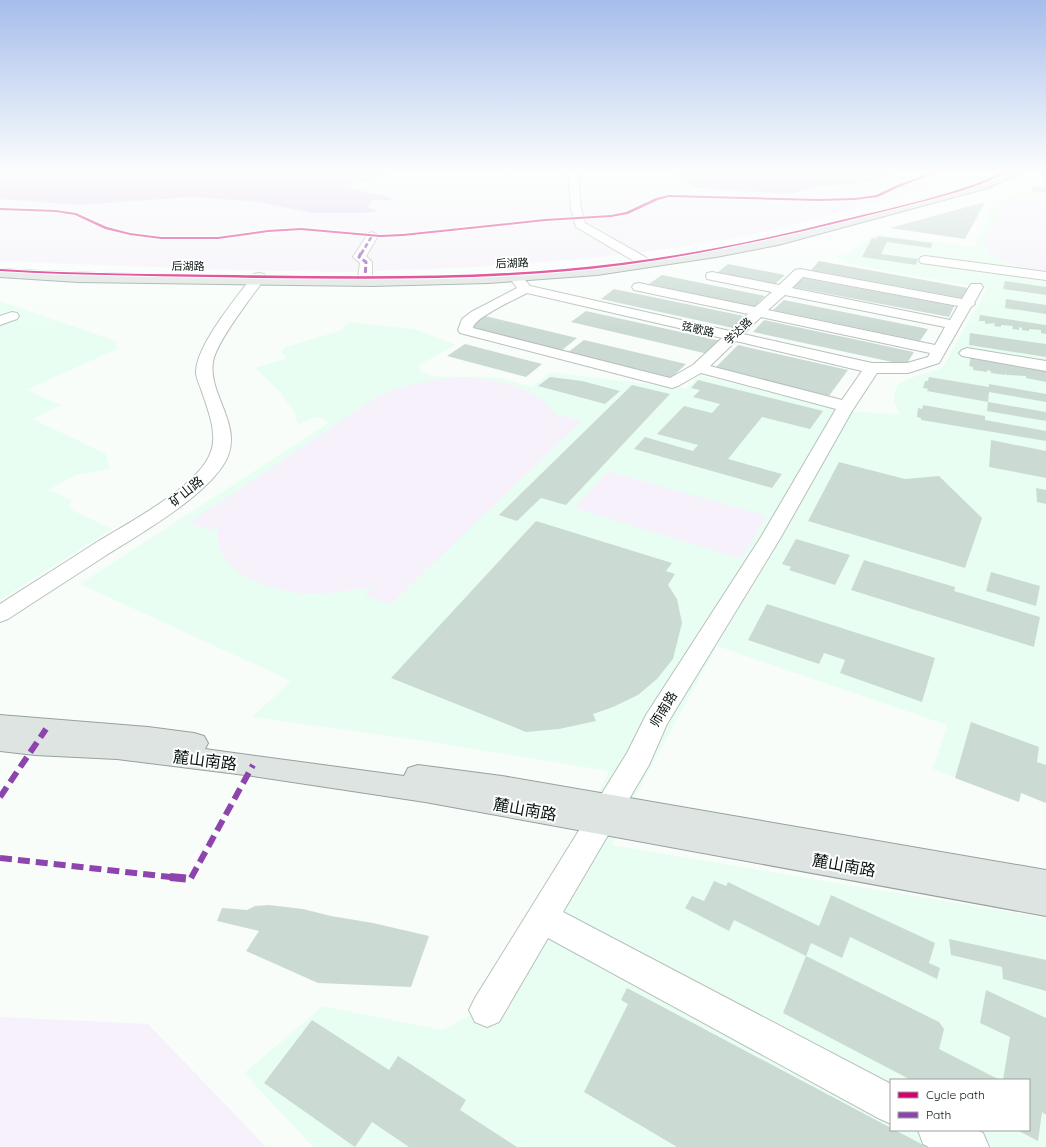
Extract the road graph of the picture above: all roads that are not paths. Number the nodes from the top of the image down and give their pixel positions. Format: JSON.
{"nodes":[{"id":1,"x":580,"y":224,"type":"edge"},
{"id":2,"x":832,"y":224,"type":"edge"},
{"id":3,"x":845,"y":224,"type":"edge"},
{"id":4,"x":372,"y":236,"type":"dead end"},
{"id":5,"x":925,"y":260,"type":"dead end"},
{"id":6,"x":643,"y":261,"type":"junction"},
{"id":7,"x":0,"y":270,"type":"edge"},
{"id":8,"x":0,"y":273,"type":"edge"},
{"id":9,"x":712,"y":276,"type":"dead end"},
{"id":10,"x":1046,"y":276,"type":"edge"},
{"id":11,"x":365,"y":278,"type":"junction"},
{"id":12,"x":253,"y":279,"type":"junction"},
{"id":13,"x":520,"y":283,"type":"junction"},
{"id":14,"x":639,"y":287,"type":"dead end"},
{"id":15,"x":976,"y":287,"type":"dead end"},
{"id":16,"x":781,"y":290,"type":"junction"},
{"id":17,"x":968,"y":304,"type":"junction"},
{"id":18,"x":0,"y":308,"type":"edge"},
{"id":19,"x":758,"y":312,"type":"junction"},
{"id":20,"x":4,"y":317,"type":"edge"},
{"id":21,"x":955,"y":325,"type":"junction"},
{"id":22,"x":732,"y":337,"type":"junction"},
{"id":23,"x":940,"y":351,"type":"junction"},
{"id":24,"x":967,"y":353,"type":"dead end"},
{"id":25,"x":1046,"y":366,"type":"edge"},
{"id":26,"x":700,"y":368,"type":"junction"},
{"id":27,"x":872,"y":368,"type":"junction"},
{"id":28,"x":845,"y":408,"type":"junction"},
{"id":29,"x":0,"y":607,"type":"edge"},
{"id":30,"x":0,"y":614,"type":"edge"},
{"id":31,"x":0,"y":726,"type":"edge"},
{"id":32,"x":0,"y":740,"type":"edge"},
{"id":33,"x":604,"y":814,"type":"junction"},
{"id":34,"x":1046,"y":884,"type":"edge"},
{"id":35,"x":1046,"y":902,"type":"edge"},
{"id":36,"x":542,"y":918,"type":"junction"},
{"id":37,"x":488,"y":1010,"type":"dead end"},
{"id":38,"x":890,"y":1104,"type":"edge"},
{"id":39,"x":939,"y":1131,"type":"edge"},
{"id":40,"x":969,"y":1147,"type":"edge"}],
"edges":[{"from":1,"to":6,"type":"street"},
{"from":2,"to":6,"type":"main road","name":"后湖路"},
{"from":3,"to":13,"type":"main road","name":"后湖路"},
{"from":4,"to":11,"type":"street"},
{"from":5,"to":10,"type":"street"},
{"from":6,"to":11,"type":"main road","name":"后湖路"},
{"from":7,"to":12,"type":"main road","name":"后湖路"},
{"from":8,"to":12,"type":"main road","name":"后湖路"},
{"from":9,"to":16,"type":"street"},
{"from":11,"to":12,"type":"main road","name":"后湖路"},
{"from":12,"to":13,"type":"main road","name":"后湖路"},
{"from":12,"to":29,"type":"street","name":"矿山路"},
{"from":12,"to":30,"type":"street","name":"矿山路"},
{"from":13,"to":22,"type":"street","name":"弦歌路"},
{"from":13,"to":26,"type":"street","name":"学达路"},
{"from":14,"to":19,"type":"street"},
{"from":15,"to":17,"type":"street"},
{"from":16,"to":17,"type":"street","name":"学达路"},
{"from":16,"to":19,"type":"street","name":"学达路"},
{"from":16,"to":21,"type":"street"},
{"from":17,"to":21,"type":"street"},
{"from":18,"to":20,"type":"street"},
{"from":19,"to":22,"type":"street","name":"学达路"},
{"from":19,"to":23,"type":"street"},
{"from":21,"to":23,"type":"street"},
{"from":22,"to":26,"type":"street","name":"学达路"},
{"from":22,"to":27,"type":"street","name":"弦歌路"},
{"from":23,"to":27,"type":"street","name":"弦歌路"},
{"from":24,"to":25,"type":"street"},
{"from":26,"to":28,"type":"street"},
{"from":27,"to":28,"type":"street","name":"师南路"},
{"from":28,"to":33,"type":"street","name":"师南路"},
{"from":31,"to":33,"type":"main road","name":"麓山南路"},
{"from":32,"to":33,"type":"main road","name":"麓山南路"},
{"from":33,"to":34,"type":"main road","name":"麓山南路"},
{"from":33,"to":35,"type":"main road","name":"麓山南路"},
{"from":33,"to":36,"type":"street","name":"师南路"},
{"from":36,"to":37,"type":"street","name":"师南路"},
{"from":36,"to":38,"type":"street"},
{"from":39,"to":40,"type":"street"}]}
